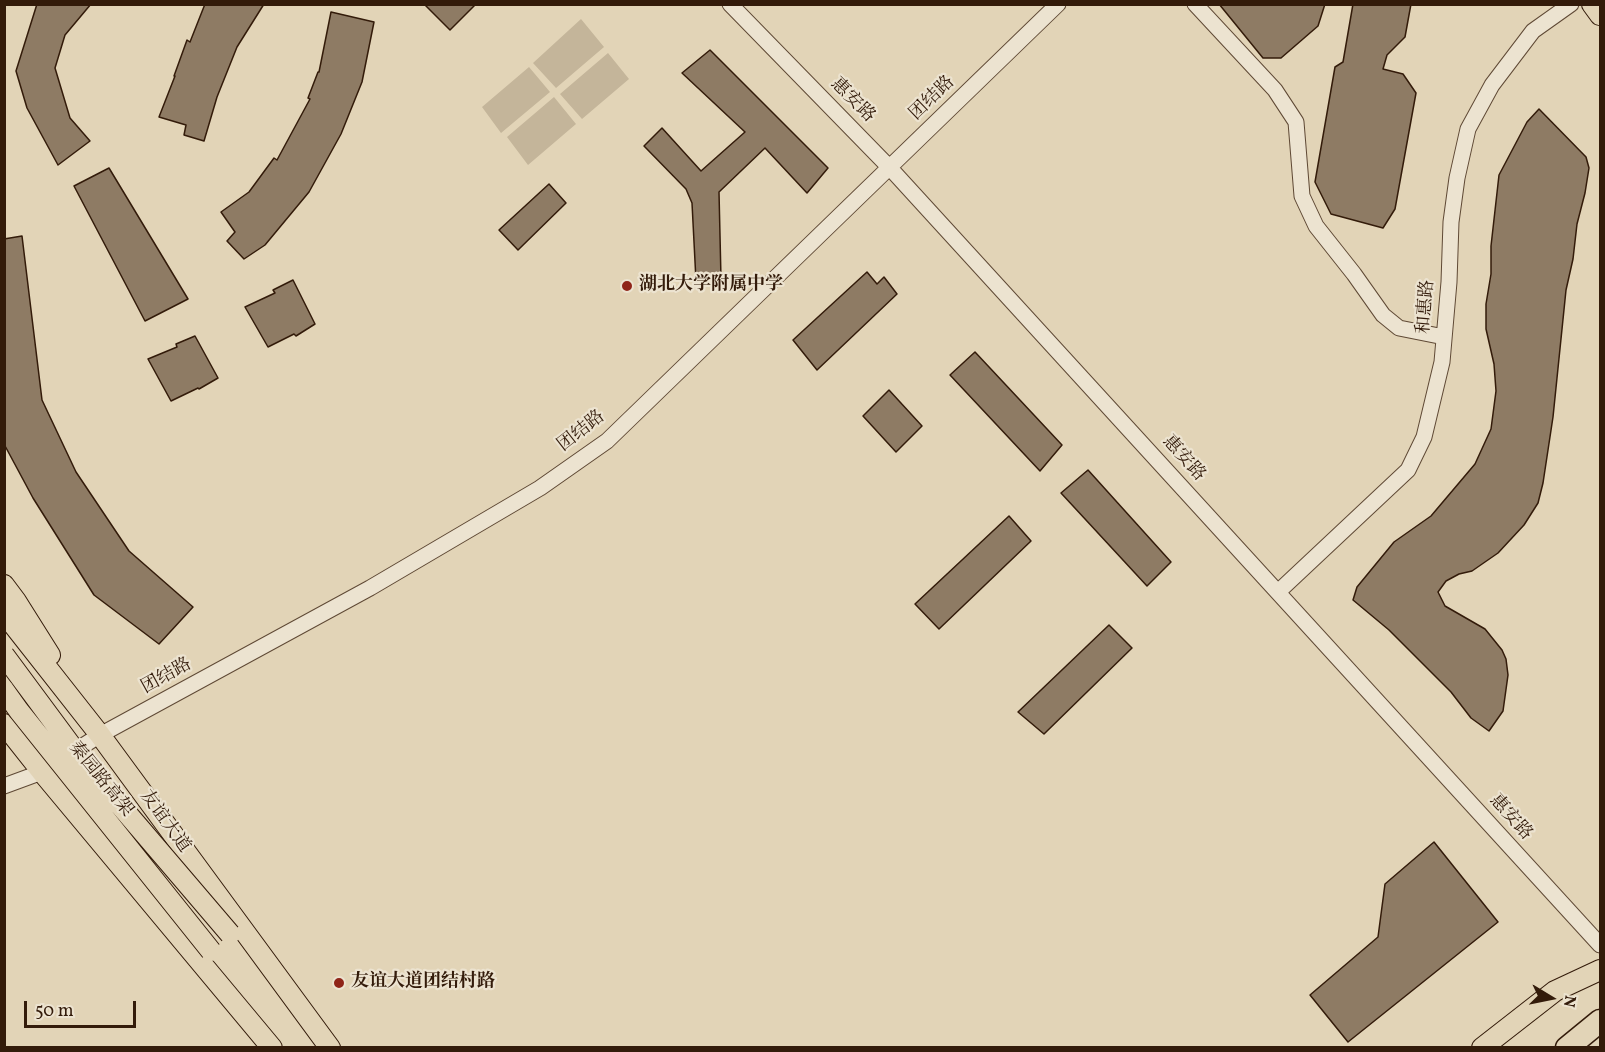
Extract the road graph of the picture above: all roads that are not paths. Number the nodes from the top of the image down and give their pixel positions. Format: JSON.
{"nodes":[{"id":1,"x":730,"y":4,"type":"edge"},
{"id":2,"x":1058,"y":4,"type":"edge"},
{"id":3,"x":1195,"y":4,"type":"edge"},
{"id":4,"x":1571,"y":4,"type":"edge"},
{"id":5,"x":1592,"y":4,"type":"edge"},
{"id":6,"x":1600,"y":15,"type":"edge"},
{"id":7,"x":890,"y":168,"type":"junction"},
{"id":8,"x":1444,"y":337,"type":"junction"},
{"id":9,"x":4,"y":585,"type":"edge"},
{"id":10,"x":1278,"y":592,"type":"junction"},
{"id":11,"x":4,"y":613,"type":"edge"},
{"id":12,"x":4,"y":655,"type":"edge"},
{"id":13,"x":4,"y":690,"type":"edge"},
{"id":14,"x":72,"y":701,"type":"junction"},
{"id":15,"x":4,"y":724,"type":"edge"},
{"id":16,"x":100,"y":735,"type":"junction"},
{"id":17,"x":42,"y":772,"type":"junction"},
{"id":18,"x":4,"y":786,"type":"edge"},
{"id":19,"x":1600,"y":945,"type":"edge"},
{"id":20,"x":1600,"y":969,"type":"edge"},
{"id":21,"x":278,"y":978,"type":"junction"},
{"id":22,"x":237,"y":1006,"type":"junction"},
{"id":23,"x":1599,"y":1022,"type":"edge"},
{"id":24,"x":326,"y":1043,"type":"edge"},
{"id":25,"x":272,"y":1047,"type":"edge"},
{"id":26,"x":1482,"y":1047,"type":"edge"},
{"id":27,"x":1567,"y":1047,"type":"edge"}],
"edges":[{"from":1,"to":7,"type":"street","name":"惠安路"},
{"from":2,"to":7,"type":"street","name":"团结路"},
{"from":3,"to":8,"type":"street"},
{"from":4,"to":8,"type":"street","name":"和惠路"},
{"from":5,"to":6,"type":"main road"},
{"from":7,"to":10,"type":"street","name":"惠安路"},
{"from":7,"to":16,"type":"street","name":"团结路"},
{"from":8,"to":10,"type":"street","name":"和惠路"},
{"from":9,"to":14,"type":"main road"},
{"from":10,"to":19,"type":"street","name":"惠安路"},
{"from":11,"to":14,"type":"main road","name":"友谊大道"},
{"from":12,"to":21,"type":"main road","name":"秦园路高架","bridge":true},
{"from":13,"to":22,"type":"main road","name":"秦园路高架","bridge":true},
{"from":14,"to":16,"type":"main road","name":"友谊大道"},
{"from":15,"to":17,"type":"main road"},
{"from":16,"to":17,"type":"street","name":"团结路"},
{"from":16,"to":21,"type":"main road","name":"友谊大道"},
{"from":17,"to":18,"type":"street","name":"团结路"},
{"from":17,"to":22,"type":"main road"},
{"from":20,"to":26,"type":"main road"},
{"from":21,"to":24,"type":"main road","name":"友谊大道"},
{"from":22,"to":25,"type":"main road"},
{"from":23,"to":27,"type":"highway"}]}
